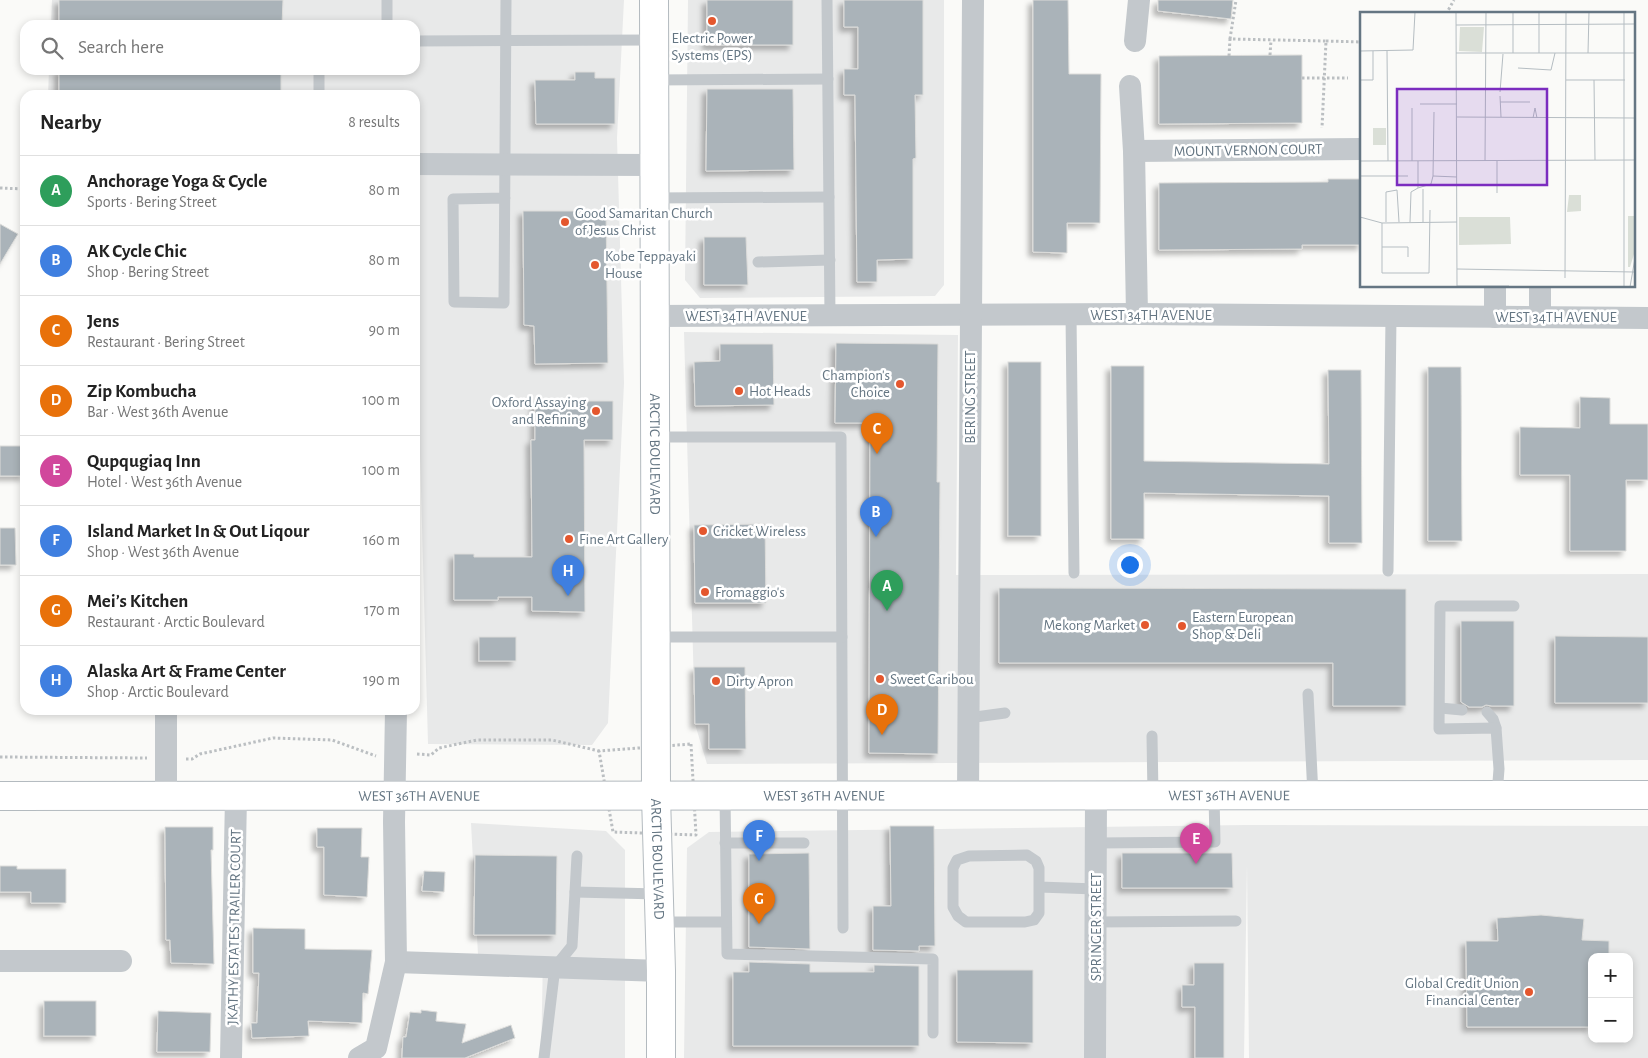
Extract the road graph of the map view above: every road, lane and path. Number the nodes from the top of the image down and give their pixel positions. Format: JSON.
{"nodes":[{"id":1,"x":387,"y":0,"type":"edge"},
{"id":2,"x":506,"y":0,"type":"edge"},
{"id":3,"x":654,"y":0,"type":"edge"},
{"id":4,"x":827,"y":0,"type":"edge"},
{"id":5,"x":973,"y":0,"type":"edge"},
{"id":6,"x":1139,"y":0,"type":"edge"},
{"id":7,"x":1236,"y":0,"type":"edge"},
{"id":8,"x":1454,"y":0,"type":"edge"},
{"id":9,"x":1447,"y":12,"type":"edge"},
{"id":10,"x":387,"y":20,"type":"edge"},
{"id":11,"x":1230,"y":39,"type":"junction"},
{"id":12,"x":654,"y":40,"type":"junction"},
{"id":13,"x":1271,"y":40,"type":"junction"},
{"id":14,"x":420,"y":41,"type":"edge"},
{"id":15,"x":506,"y":41,"type":"junction"},
{"id":16,"x":1135,"y":41,"type":"dead end"},
{"id":17,"x":1326,"y":41,"type":"junction"},
{"id":18,"x":1360,"y":42,"type":"edge"},
{"id":19,"x":1270,"y":55,"type":"dead end"},
{"id":20,"x":1228,"y":56,"type":"dead end"},
{"id":21,"x":319,"y":75,"type":"edge"},
{"id":22,"x":1302,"y":78,"type":"dead end"},
{"id":23,"x":1324,"y":78,"type":"junction"},
{"id":24,"x":1348,"y":78,"type":"dead end"},
{"id":25,"x":828,"y":79,"type":"junction"},
{"id":26,"x":654,"y":80,"type":"junction"},
{"id":27,"x":1130,"y":86,"type":"dead end"},
{"id":28,"x":319,"y":90,"type":"edge"},
{"id":29,"x":1321,"y":149,"type":"junction"},
{"id":30,"x":1360,"y":149,"type":"edge"},
{"id":31,"x":1134,"y":151,"type":"junction"},
{"id":32,"x":420,"y":164,"type":"edge"},
{"id":33,"x":506,"y":164,"type":"junction"},
{"id":34,"x":654,"y":164,"type":"junction"},
{"id":35,"x":0,"y":188,"type":"edge"},
{"id":36,"x":20,"y":189,"type":"edge"},
{"id":37,"x":829,"y":197,"type":"junction"},
{"id":38,"x":505,"y":198,"type":"junction"},
{"id":39,"x":654,"y":198,"type":"junction"},
{"id":40,"x":830,"y":260,"type":"junction"},
{"id":41,"x":758,"y":262,"type":"dead end"},
{"id":42,"x":1495,"y":288,"type":"edge"},
{"id":43,"x":1540,"y":288,"type":"edge"},
{"id":44,"x":1137,"y":314,"type":"junction"},
{"id":45,"x":1071,"y":315,"type":"junction"},
{"id":46,"x":654,"y":316,"type":"junction"},
{"id":47,"x":830,"y":316,"type":"junction"},
{"id":48,"x":970,"y":316,"type":"junction"},
{"id":49,"x":1391,"y":316,"type":"junction"},
{"id":50,"x":1495,"y":317,"type":"junction"},
{"id":51,"x":1540,"y":317,"type":"junction"},
{"id":52,"x":1648,"y":318,"type":"edge"},
{"id":53,"x":655,"y":437,"type":"junction"},
{"id":54,"x":1388,"y":571,"type":"dead end"},
{"id":55,"x":1074,"y":573,"type":"dead end"},
{"id":56,"x":1514,"y":606,"type":"dead end"},
{"id":57,"x":842,"y":636,"type":"junction"},
{"id":58,"x":656,"y":637,"type":"junction"},
{"id":59,"x":1308,"y":694,"type":"dead end"},
{"id":60,"x":1440,"y":708,"type":"junction"},
{"id":61,"x":1462,"y":710,"type":"dead end"},
{"id":62,"x":1487,"y":712,"type":"dead end"},
{"id":63,"x":1005,"y":713,"type":"dead end"},
{"id":64,"x":166,"y":715,"type":"edge"},
{"id":65,"x":396,"y":715,"type":"edge"},
{"id":66,"x":968,"y":718,"type":"junction"},
{"id":67,"x":1496,"y":728,"type":"junction"},
{"id":68,"x":1152,"y":736,"type":"dead end"},
{"id":69,"x":599,"y":751,"type":"dead end"},
{"id":70,"x":396,"y":753,"type":"junction"},
{"id":71,"x":0,"y":757,"type":"edge"},
{"id":72,"x":166,"y":759,"type":"junction"},
{"id":73,"x":968,"y":794,"type":"junction"},
{"id":74,"x":725,"y":795,"type":"junction"},
{"id":75,"x":842,"y":795,"type":"junction"},
{"id":76,"x":1096,"y":795,"type":"junction"},
{"id":77,"x":1152,"y":795,"type":"junction"},
{"id":78,"x":1214,"y":795,"type":"junction"},
{"id":79,"x":1313,"y":795,"type":"junction"},
{"id":80,"x":1497,"y":795,"type":"junction"},
{"id":81,"x":1648,"y":795,"type":"edge"},
{"id":82,"x":0,"y":796,"type":"edge"},
{"id":83,"x":166,"y":796,"type":"junction"},
{"id":84,"x":236,"y":796,"type":"junction"},
{"id":85,"x":395,"y":796,"type":"junction"},
{"id":86,"x":656,"y":796,"type":"junction"},
{"id":87,"x":725,"y":842,"type":"junction"},
{"id":88,"x":804,"y":842,"type":"dead end"},
{"id":89,"x":1096,"y":843,"type":"junction"},
{"id":90,"x":577,"y":856,"type":"dead end"},
{"id":91,"x":1039,"y":888,"type":"junction"},
{"id":92,"x":1096,"y":889,"type":"junction"},
{"id":93,"x":575,"y":892,"type":"junction"},
{"id":94,"x":659,"y":894,"type":"junction"},
{"id":95,"x":1236,"y":921,"type":"dead end"},
{"id":96,"x":660,"y":922,"type":"junction"},
{"id":97,"x":726,"y":922,"type":"junction"},
{"id":98,"x":1096,"y":922,"type":"junction"},
{"id":99,"x":843,"y":928,"type":"dead end"},
{"id":100,"x":0,"y":961,"type":"edge"},
{"id":101,"x":121,"y":961,"type":"dead end"},
{"id":102,"x":396,"y":962,"type":"junction"},
{"id":103,"x":555,"y":967,"type":"junction"},
{"id":104,"x":661,"y":971,"type":"junction"},
{"id":105,"x":933,"y":1033,"type":"dead end"},
{"id":106,"x":231,"y":1058,"type":"edge"},
{"id":107,"x":359,"y":1058,"type":"edge"},
{"id":108,"x":544,"y":1058,"type":"edge"},
{"id":109,"x":661,"y":1058,"type":"edge"},
{"id":110,"x":1096,"y":1058,"type":"edge"}],
"edges":[{"from":1,"to":10,"type":"lane"},
{"from":2,"to":15,"type":"lane"},
{"from":3,"to":12,"type":"main road","name":"ARCTIC BOULEVARD"},
{"from":4,"to":25,"type":"lane"},
{"from":5,"to":48,"type":"street","name":"BERING STREET"},
{"from":6,"to":16,"type":"street"},
{"from":7,"to":11,"type":"path"},
{"from":8,"to":9,"type":"path"},
{"from":11,"to":13,"type":"path"},
{"from":11,"to":20,"type":"path"},
{"from":12,"to":15,"type":"lane"},
{"from":12,"to":26,"type":"main road","name":"ARCTIC BOULEVARD"},
{"from":13,"to":17,"type":"path"},
{"from":13,"to":19,"type":"path"},
{"from":14,"to":15,"type":"lane"},
{"from":15,"to":33,"type":"lane"},
{"from":17,"to":18,"type":"path"},
{"from":17,"to":23,"type":"path"},
{"from":21,"to":28,"type":"lane"},
{"from":22,"to":23,"type":"path"},
{"from":23,"to":24,"type":"path"},
{"from":23,"to":29,"type":"path"},
{"from":25,"to":26,"type":"lane"},
{"from":25,"to":37,"type":"lane"},
{"from":26,"to":34,"type":"main road","name":"ARCTIC BOULEVARD"},
{"from":27,"to":31,"type":"street"},
{"from":29,"to":30,"type":"street","name":"MOUNT VERNON COURT"},
{"from":29,"to":31,"type":"street","name":"MOUNT VERNON COURT"},
{"from":31,"to":44,"type":"street"},
{"from":32,"to":33,"type":"street"},
{"from":33,"to":34,"type":"street"},
{"from":33,"to":38,"type":"lane"},
{"from":34,"to":39,"type":"main road","name":"ARCTIC BOULEVARD"},
{"from":35,"to":36,"type":"path"},
{"from":37,"to":39,"type":"lane"},
{"from":37,"to":40,"type":"lane"},
{"from":38,"to":38,"type":"lane"},
{"from":39,"to":46,"type":"main road","name":"ARCTIC BOULEVARD"},
{"from":40,"to":41,"type":"lane"},
{"from":40,"to":47,"type":"lane"},
{"from":42,"to":50,"type":"street"},
{"from":43,"to":51,"type":"street"},
{"from":44,"to":45,"type":"street","name":"WEST 34TH AVENUE"},
{"from":44,"to":49,"type":"street","name":"WEST 34TH AVENUE"},
{"from":45,"to":48,"type":"street","name":"WEST 34TH AVENUE"},
{"from":45,"to":55,"type":"lane"},
{"from":46,"to":47,"type":"street","name":"WEST 34TH AVENUE"},
{"from":46,"to":53,"type":"main road","name":"ARCTIC BOULEVARD"},
{"from":47,"to":48,"type":"street","name":"WEST 34TH AVENUE"},
{"from":48,"to":66,"type":"street","name":"BERING STREET"},
{"from":49,"to":50,"type":"street","name":"WEST 34TH AVENUE"},
{"from":49,"to":54,"type":"lane"},
{"from":50,"to":51,"type":"street","name":"WEST 34TH AVENUE"},
{"from":51,"to":52,"type":"street","name":"WEST 34TH AVENUE"},
{"from":53,"to":57,"type":"lane"},
{"from":53,"to":58,"type":"main road","name":"ARCTIC BOULEVARD"},
{"from":56,"to":60,"type":"lane"},
{"from":57,"to":58,"type":"lane"},
{"from":57,"to":75,"type":"lane"},
{"from":58,"to":86,"type":"main road","name":"ARCTIC BOULEVARD"},
{"from":59,"to":79,"type":"lane"},
{"from":60,"to":61,"type":"lane"},
{"from":60,"to":67,"type":"lane"},
{"from":62,"to":67,"type":"lane"},
{"from":63,"to":66,"type":"lane"},
{"from":64,"to":72,"type":"street"},
{"from":65,"to":70,"type":"street"},
{"from":66,"to":73,"type":"street","name":"BERING STREET"},
{"from":67,"to":80,"type":"lane"},
{"from":68,"to":77,"type":"lane"},
{"from":69,"to":70,"type":"path"},
{"from":70,"to":72,"type":"path"},
{"from":70,"to":85,"type":"street"},
{"from":71,"to":72,"type":"path"},
{"from":72,"to":83,"type":"street"},
{"from":73,"to":75,"type":"main road","name":"WEST 36TH AVENUE"},
{"from":73,"to":76,"type":"main road","name":"WEST 36TH AVENUE"},
{"from":74,"to":75,"type":"main road","name":"WEST 36TH AVENUE"},
{"from":74,"to":86,"type":"main road","name":"WEST 36TH AVENUE"},
{"from":74,"to":87,"type":"lane"},
{"from":75,"to":99,"type":"lane"},
{"from":76,"to":77,"type":"main road","name":"WEST 36TH AVENUE"},
{"from":76,"to":89,"type":"street","name":"SPRINGER STREET"},
{"from":77,"to":78,"type":"main road","name":"WEST 36TH AVENUE"},
{"from":78,"to":79,"type":"main road","name":"WEST 36TH AVENUE"},
{"from":78,"to":89,"type":"lane"},
{"from":79,"to":80,"type":"main road","name":"WEST 36TH AVENUE"},
{"from":80,"to":81,"type":"main road","name":"WEST 36TH AVENUE"},
{"from":82,"to":83,"type":"main road","name":"WEST 36TH AVENUE"},
{"from":83,"to":84,"type":"main road","name":"WEST 36TH AVENUE"},
{"from":84,"to":85,"type":"main road","name":"WEST 36TH AVENUE"},
{"from":84,"to":106,"type":"street","name":"JKATHY ESTATES TRAILER COURT"},
{"from":85,"to":86,"type":"main road","name":"WEST 36TH AVENUE"},
{"from":85,"to":102,"type":"street"},
{"from":86,"to":94,"type":"main road","name":"ARCTIC BOULEVARD"},
{"from":87,"to":88,"type":"lane"},
{"from":87,"to":97,"type":"lane"},
{"from":89,"to":92,"type":"street","name":"SPRINGER STREET"},
{"from":90,"to":93,"type":"lane"},
{"from":91,"to":91,"type":"lane"},
{"from":91,"to":92,"type":"lane"},
{"from":92,"to":98,"type":"street","name":"SPRINGER STREET"},
{"from":93,"to":94,"type":"lane"},
{"from":93,"to":103,"type":"lane"},
{"from":94,"to":96,"type":"main road","name":"ARCTIC BOULEVARD"},
{"from":95,"to":98,"type":"lane"},
{"from":96,"to":97,"type":"lane"},
{"from":96,"to":104,"type":"main road","name":"ARCTIC BOULEVARD"},
{"from":97,"to":105,"type":"lane"},
{"from":98,"to":110,"type":"street","name":"SPRINGER STREET"},
{"from":100,"to":101,"type":"street"},
{"from":102,"to":103,"type":"street"},
{"from":102,"to":107,"type":"street"},
{"from":103,"to":104,"type":"street"},
{"from":103,"to":108,"type":"lane"},
{"from":104,"to":109,"type":"main road","name":"ARCTIC BOULEVARD"}]}
